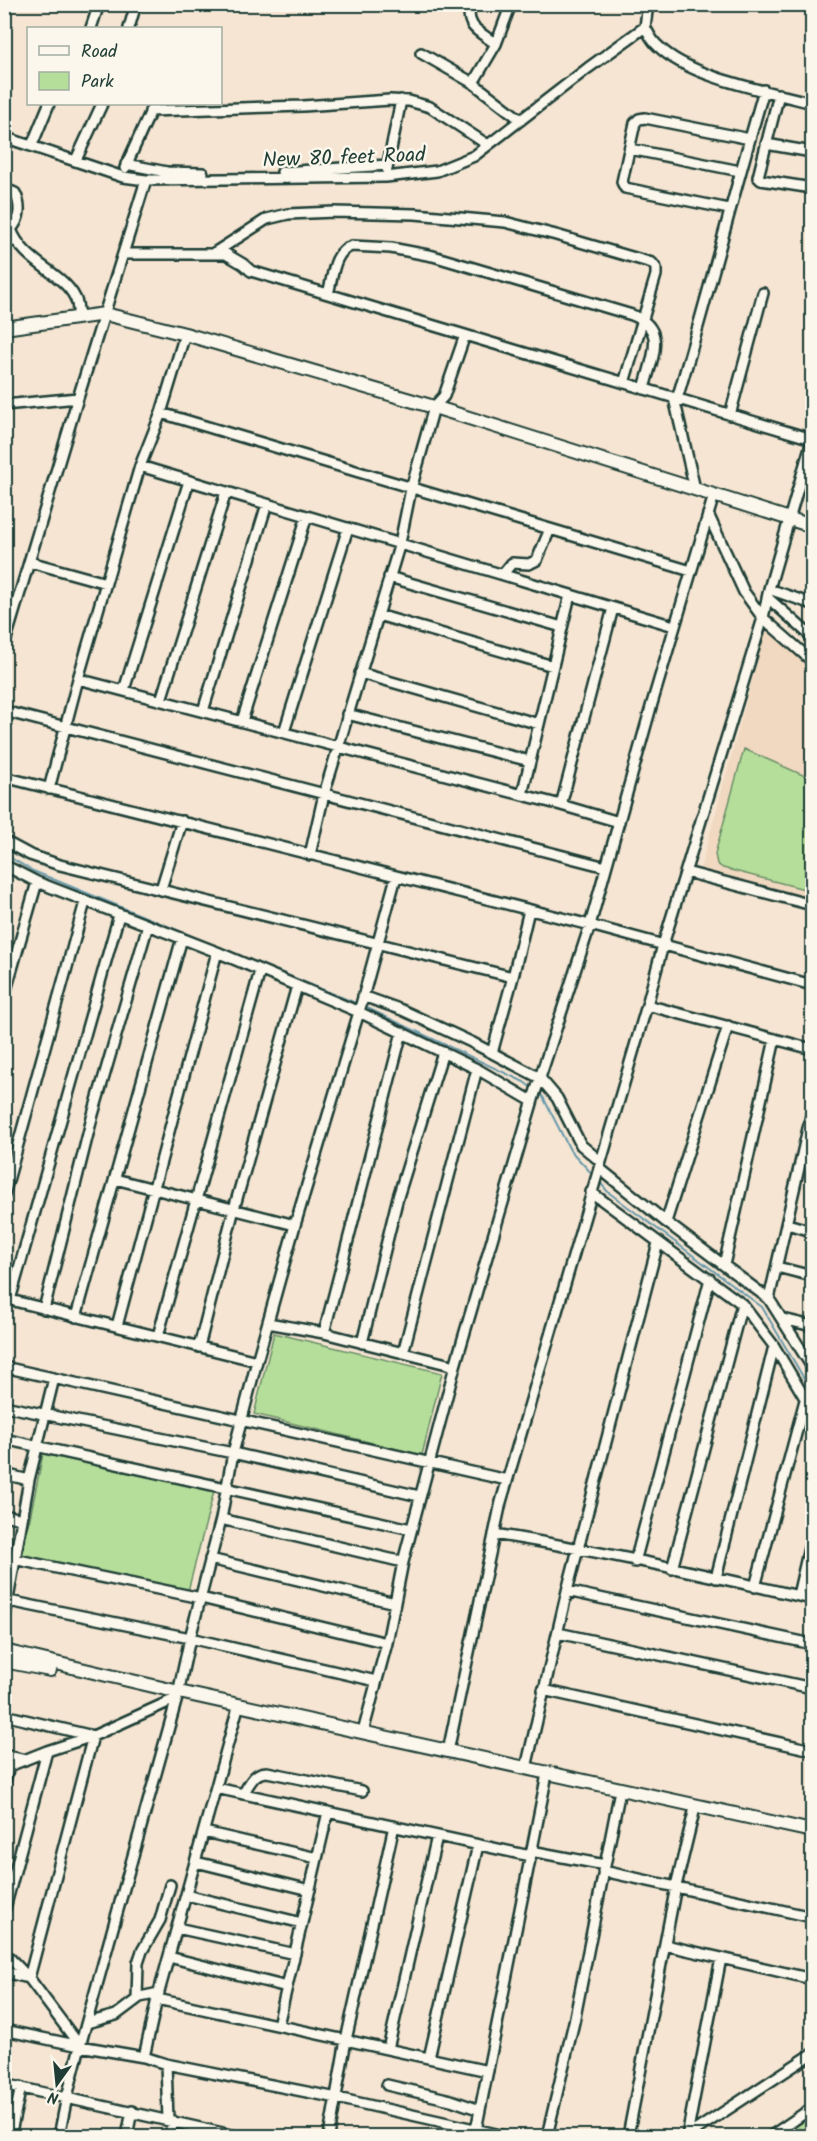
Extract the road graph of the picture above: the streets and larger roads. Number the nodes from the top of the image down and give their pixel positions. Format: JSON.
{"nodes":[{"id":1,"x":99,"y":4,"type":"edge"},
{"id":2,"x":136,"y":4,"type":"edge"},
{"id":3,"x":470,"y":4,"type":"edge"},
{"id":4,"x":511,"y":4,"type":"edge"},
{"id":5,"x":648,"y":4,"type":"edge"},
{"id":6,"x":91,"y":27,"type":"edge"},
{"id":7,"x":129,"y":27,"type":"edge"},
{"id":8,"x":645,"y":27,"type":"junction"},
{"id":9,"x":496,"y":44,"type":"junction"},
{"id":10,"x":422,"y":53,"type":"dead end"},
{"id":11,"x":473,"y":83,"type":"junction"},
{"id":12,"x":764,"y":90,"type":"junction"},
{"id":13,"x":779,"y":94,"type":"junction"},
{"id":14,"x":401,"y":100,"type":"junction"},
{"id":15,"x":813,"y":103,"type":"edge"},
{"id":16,"x":49,"y":105,"type":"edge"},
{"id":17,"x":102,"y":105,"type":"edge"},
{"id":18,"x":152,"y":107,"type":"edge"},
{"id":19,"x":520,"y":120,"type":"junction"},
{"id":20,"x":4,"y":137,"type":"edge"},
{"id":21,"x":750,"y":139,"type":"junction"},
{"id":22,"x":766,"y":144,"type":"junction"},
{"id":23,"x":32,"y":145,"type":"junction"},
{"id":24,"x":488,"y":145,"type":"junction"},
{"id":25,"x":630,"y":150,"type":"junction"},
{"id":26,"x":813,"y":152,"type":"edge"},
{"id":27,"x":76,"y":160,"type":"junction"},
{"id":28,"x":126,"y":164,"type":"junction"},
{"id":29,"x":388,"y":165,"type":"junction"},
{"id":30,"x":740,"y":171,"type":"junction"},
{"id":31,"x":123,"y":177,"type":"junction"},
{"id":32,"x":386,"y":177,"type":"junction"},
{"id":33,"x":146,"y":180,"type":"junction"},
{"id":34,"x":4,"y":188,"type":"edge"},
{"id":35,"x":813,"y":189,"type":"edge"},
{"id":36,"x":729,"y":209,"type":"junction"},
{"id":37,"x":8,"y":228,"type":"edge"},
{"id":38,"x":16,"y":241,"type":"junction"},
{"id":39,"x":4,"y":242,"type":"edge"},
{"id":40,"x":214,"y":253,"type":"junction"},
{"id":41,"x":123,"y":254,"type":"junction"},
{"id":42,"x":763,"y":293,"type":"dead end"},
{"id":43,"x":328,"y":294,"type":"junction"},
{"id":44,"x":105,"y":314,"type":"junction"},
{"id":45,"x":79,"y":318,"type":"junction"},
{"id":46,"x":642,"y":319,"type":"junction"},
{"id":47,"x":4,"y":328,"type":"edge"},
{"id":48,"x":185,"y":334,"type":"junction"},
{"id":49,"x":465,"y":335,"type":"junction"},
{"id":50,"x":624,"y":383,"type":"junction"},
{"id":51,"x":644,"y":389,"type":"junction"},
{"id":52,"x":78,"y":398,"type":"junction"},
{"id":53,"x":675,"y":398,"type":"junction"},
{"id":54,"x":4,"y":405,"type":"edge"},
{"id":55,"x":434,"y":407,"type":"junction"},
{"id":56,"x":161,"y":413,"type":"junction"},
{"id":57,"x":730,"y":415,"type":"junction"},
{"id":58,"x":813,"y":440,"type":"edge"},
{"id":59,"x":140,"y":466,"type":"junction"},
{"id":60,"x":189,"y":481,"type":"junction"},
{"id":61,"x":411,"y":489,"type":"junction"},
{"id":62,"x":695,"y":489,"type":"junction"},
{"id":63,"x":226,"y":492,"type":"junction"},
{"id":64,"x":714,"y":495,"type":"junction"},
{"id":65,"x":267,"y":504,"type":"junction"},
{"id":66,"x":708,"y":514,"type":"junction"},
{"id":67,"x":307,"y":516,"type":"junction"},
{"id":68,"x":789,"y":518,"type":"junction"},
{"id":69,"x":813,"y":526,"type":"edge"},
{"id":70,"x":348,"y":528,"type":"junction"},
{"id":71,"x":550,"y":529,"type":"junction"},
{"id":72,"x":400,"y":543,"type":"junction"},
{"id":73,"x":30,"y":562,"type":"junction"},
{"id":74,"x":691,"y":571,"type":"junction"},
{"id":75,"x":503,"y":574,"type":"junction"},
{"id":76,"x":389,"y":577,"type":"junction"},
{"id":77,"x":106,"y":583,"type":"junction"},
{"id":78,"x":768,"y":594,"type":"junction"},
{"id":79,"x":570,"y":595,"type":"junction"},
{"id":80,"x":813,"y":604,"type":"edge"},
{"id":81,"x":613,"y":608,"type":"junction"},
{"id":82,"x":378,"y":615,"type":"junction"},
{"id":83,"x":763,"y":618,"type":"junction"},
{"id":84,"x":674,"y":626,"type":"junction"},
{"id":85,"x":562,"y":627,"type":"junction"},
{"id":86,"x":813,"y":637,"type":"edge"},
{"id":87,"x":4,"y":646,"type":"edge"},
{"id":88,"x":813,"y":661,"type":"edge"},
{"id":89,"x":553,"y":666,"type":"junction"},
{"id":90,"x":360,"y":673,"type":"junction"},
{"id":91,"x":78,"y":679,"type":"junction"},
{"id":92,"x":124,"y":690,"type":"junction"},
{"id":93,"x":161,"y":700,"type":"junction"},
{"id":94,"x":4,"y":711,"type":"edge"},
{"id":95,"x":203,"y":711,"type":"junction"},
{"id":96,"x":347,"y":714,"type":"junction"},
{"id":97,"x":242,"y":721,"type":"junction"},
{"id":98,"x":539,"y":724,"type":"junction"},
{"id":99,"x":66,"y":727,"type":"junction"},
{"id":100,"x":284,"y":732,"type":"junction"},
{"id":101,"x":338,"y":746,"type":"junction"},
{"id":102,"x":530,"y":761,"type":"junction"},
{"id":103,"x":4,"y":777,"type":"edge"},
{"id":104,"x":49,"y":789,"type":"junction"},
{"id":105,"x":324,"y":794,"type":"junction"},
{"id":106,"x":522,"y":795,"type":"junction"},
{"id":107,"x":561,"y":805,"type":"junction"},
{"id":108,"x":182,"y":821,"type":"junction"},
{"id":109,"x":619,"y":822,"type":"junction"},
{"id":110,"x":4,"y":841,"type":"edge"},
{"id":111,"x":310,"y":855,"type":"junction"},
{"id":112,"x":606,"y":867,"type":"junction"},
{"id":113,"x":5,"y":869,"type":"edge"},
{"id":114,"x":686,"y":872,"type":"junction"},
{"id":115,"x":396,"y":877,"type":"junction"},
{"id":116,"x":37,"y":882,"type":"junction"},
{"id":117,"x":161,"y":889,"type":"junction"},
{"id":118,"x":85,"y":902,"type":"junction"},
{"id":119,"x":813,"y":905,"type":"edge"},
{"id":120,"x":529,"y":910,"type":"junction"},
{"id":121,"x":119,"y":915,"type":"junction"},
{"id":122,"x":148,"y":925,"type":"junction"},
{"id":123,"x":590,"y":925,"type":"junction"},
{"id":124,"x":182,"y":938,"type":"junction"},
{"id":125,"x":377,"y":944,"type":"junction"},
{"id":126,"x":663,"y":945,"type":"junction"},
{"id":127,"x":217,"y":952,"type":"junction"},
{"id":128,"x":260,"y":971,"type":"junction"},
{"id":129,"x":513,"y":977,"type":"junction"},
{"id":130,"x":813,"y":985,"type":"edge"},
{"id":131,"x":297,"y":986,"type":"junction"},
{"id":132,"x":363,"y":996,"type":"junction"},
{"id":133,"x":4,"y":997,"type":"edge"},
{"id":134,"x":647,"y":1005,"type":"junction"},
{"id":135,"x":359,"y":1012,"type":"junction"},
{"id":136,"x":728,"y":1026,"type":"junction"},
{"id":137,"x":402,"y":1032,"type":"junction"},
{"id":138,"x":775,"y":1039,"type":"junction"},
{"id":139,"x":813,"y":1049,"type":"edge"},
{"id":140,"x":443,"y":1052,"type":"junction"},
{"id":141,"x":492,"y":1053,"type":"junction"},
{"id":142,"x":477,"y":1069,"type":"junction"},
{"id":143,"x":536,"y":1089,"type":"junction"},
{"id":144,"x":813,"y":1111,"type":"edge"},
{"id":145,"x":600,"y":1165,"type":"junction"},
{"id":146,"x":115,"y":1179,"type":"junction"},
{"id":147,"x":152,"y":1188,"type":"junction"},
{"id":148,"x":591,"y":1192,"type":"junction"},
{"id":149,"x":4,"y":1196,"type":"edge"},
{"id":150,"x":195,"y":1198,"type":"junction"},
{"id":151,"x":234,"y":1209,"type":"junction"},
{"id":152,"x":666,"y":1222,"type":"junction"},
{"id":153,"x":787,"y":1224,"type":"junction"},
{"id":154,"x":295,"y":1225,"type":"junction"},
{"id":155,"x":813,"y":1231,"type":"edge"},
{"id":156,"x":658,"y":1243,"type":"junction"},
{"id":157,"x":724,"y":1265,"type":"junction"},
{"id":158,"x":777,"y":1267,"type":"junction"},
{"id":159,"x":813,"y":1276,"type":"edge"},
{"id":160,"x":711,"y":1279,"type":"junction"},
{"id":161,"x":769,"y":1299,"type":"junction"},
{"id":162,"x":7,"y":1300,"type":"edge"},
{"id":163,"x":742,"y":1304,"type":"junction"},
{"id":164,"x":44,"y":1309,"type":"junction"},
{"id":165,"x":76,"y":1317,"type":"junction"},
{"id":166,"x":783,"y":1319,"type":"junction"},
{"id":167,"x":268,"y":1323,"type":"junction"},
{"id":168,"x":117,"y":1326,"type":"junction"},
{"id":169,"x":813,"y":1326,"type":"edge"},
{"id":170,"x":324,"y":1333,"type":"junction"},
{"id":171,"x":158,"y":1336,"type":"junction"},
{"id":172,"x":362,"y":1343,"type":"junction"},
{"id":173,"x":774,"y":1346,"type":"junction"},
{"id":174,"x":199,"y":1347,"type":"junction"},
{"id":175,"x":403,"y":1353,"type":"junction"},
{"id":176,"x":257,"y":1361,"type":"junction"},
{"id":177,"x":812,"y":1364,"type":"edge"},
{"id":178,"x":455,"y":1366,"type":"junction"},
{"id":179,"x":4,"y":1367,"type":"edge"},
{"id":180,"x":54,"y":1378,"type":"junction"},
{"id":181,"x":806,"y":1400,"type":"junction"},
{"id":182,"x":4,"y":1406,"type":"edge"},
{"id":183,"x":813,"y":1410,"type":"edge"},
{"id":184,"x":43,"y":1416,"type":"junction"},
{"id":185,"x":242,"y":1421,"type":"junction"},
{"id":186,"x":4,"y":1440,"type":"edge"},
{"id":187,"x":37,"y":1447,"type":"junction"},
{"id":188,"x":233,"y":1453,"type":"junction"},
{"id":189,"x":428,"y":1462,"type":"junction"},
{"id":190,"x":4,"y":1474,"type":"edge"},
{"id":191,"x":29,"y":1480,"type":"junction"},
{"id":192,"x":507,"y":1480,"type":"junction"},
{"id":193,"x":226,"y":1487,"type":"junction"},
{"id":194,"x":419,"y":1496,"type":"junction"},
{"id":195,"x":4,"y":1515,"type":"edge"},
{"id":196,"x":22,"y":1519,"type":"junction"},
{"id":197,"x":221,"y":1519,"type":"junction"},
{"id":198,"x":411,"y":1529,"type":"junction"},
{"id":199,"x":494,"y":1534,"type":"junction"},
{"id":200,"x":813,"y":1535,"type":"edge"},
{"id":201,"x":578,"y":1548,"type":"junction"},
{"id":202,"x":4,"y":1557,"type":"edge"},
{"id":203,"x":16,"y":1559,"type":"junction"},
{"id":204,"x":210,"y":1559,"type":"junction"},
{"id":205,"x":403,"y":1562,"type":"junction"},
{"id":206,"x":635,"y":1562,"type":"junction"},
{"id":207,"x":672,"y":1569,"type":"junction"},
{"id":208,"x":716,"y":1578,"type":"junction"},
{"id":209,"x":755,"y":1587,"type":"junction"},
{"id":210,"x":567,"y":1591,"type":"junction"},
{"id":211,"x":798,"y":1595,"type":"junction"},
{"id":212,"x":201,"y":1598,"type":"junction"},
{"id":213,"x":813,"y":1599,"type":"edge"},
{"id":214,"x":6,"y":1600,"type":"edge"},
{"id":215,"x":395,"y":1603,"type":"junction"},
{"id":216,"x":4,"y":1622,"type":"edge"},
{"id":217,"x":558,"y":1633,"type":"junction"},
{"id":218,"x":190,"y":1638,"type":"junction"},
{"id":219,"x":387,"y":1643,"type":"junction"},
{"id":220,"x":813,"y":1644,"type":"edge"},
{"id":221,"x":4,"y":1651,"type":"edge"},
{"id":222,"x":4,"y":1660,"type":"edge"},
{"id":223,"x":376,"y":1681,"type":"junction"},
{"id":224,"x":813,"y":1688,"type":"edge"},
{"id":225,"x":543,"y":1690,"type":"junction"},
{"id":226,"x":178,"y":1695,"type":"junction"},
{"id":227,"x":237,"y":1711,"type":"junction"},
{"id":228,"x":4,"y":1716,"type":"edge"},
{"id":229,"x":363,"y":1732,"type":"junction"},
{"id":230,"x":93,"y":1736,"type":"junction"},
{"id":231,"x":813,"y":1750,"type":"edge"},
{"id":232,"x":47,"y":1751,"type":"junction"},
{"id":233,"x":448,"y":1751,"type":"junction"},
{"id":234,"x":4,"y":1755,"type":"edge"},
{"id":235,"x":25,"y":1760,"type":"junction"},
{"id":236,"x":7,"y":1767,"type":"edge"},
{"id":237,"x":526,"y":1768,"type":"junction"},
{"id":238,"x":546,"y":1779,"type":"junction"},
{"id":239,"x":4,"y":1785,"type":"edge"},
{"id":240,"x":216,"y":1788,"type":"junction"},
{"id":241,"x":362,"y":1791,"type":"dead end"},
{"id":242,"x":243,"y":1794,"type":"junction"},
{"id":243,"x":619,"y":1796,"type":"junction"},
{"id":244,"x":328,"y":1812,"type":"junction"},
{"id":245,"x":694,"y":1812,"type":"junction"},
{"id":246,"x":394,"y":1826,"type":"junction"},
{"id":247,"x":813,"y":1831,"type":"edge"},
{"id":248,"x":204,"y":1832,"type":"junction"},
{"id":249,"x":437,"y":1836,"type":"junction"},
{"id":250,"x":813,"y":1838,"type":"edge"},
{"id":251,"x":478,"y":1845,"type":"junction"},
{"id":252,"x":531,"y":1854,"type":"junction"},
{"id":253,"x":317,"y":1858,"type":"junction"},
{"id":254,"x":195,"y":1862,"type":"junction"},
{"id":255,"x":604,"y":1868,"type":"junction"},
{"id":256,"x":170,"y":1885,"type":"dead end"},
{"id":257,"x":676,"y":1886,"type":"junction"},
{"id":258,"x":310,"y":1890,"type":"junction"},
{"id":259,"x":186,"y":1895,"type":"junction"},
{"id":260,"x":4,"y":1912,"type":"edge"},
{"id":261,"x":813,"y":1917,"type":"edge"},
{"id":262,"x":302,"y":1923,"type":"junction"},
{"id":263,"x":177,"y":1928,"type":"junction"},
{"id":264,"x":665,"y":1945,"type":"junction"},
{"id":265,"x":4,"y":1952,"type":"edge"},
{"id":266,"x":295,"y":1954,"type":"junction"},
{"id":267,"x":169,"y":1957,"type":"junction"},
{"id":268,"x":721,"y":1958,"type":"junction"},
{"id":269,"x":4,"y":1972,"type":"edge"},
{"id":270,"x":29,"y":1978,"type":"junction"},
{"id":271,"x":813,"y":1979,"type":"edge"},
{"id":272,"x":287,"y":1986,"type":"junction"},
{"id":273,"x":158,"y":1996,"type":"junction"},
{"id":274,"x":137,"y":1999,"type":"junction"},
{"id":275,"x":87,"y":2023,"type":"junction"},
{"id":276,"x":278,"y":2025,"type":"junction"},
{"id":277,"x":4,"y":2030,"type":"edge"},
{"id":278,"x":346,"y":2040,"type":"junction"},
{"id":279,"x":80,"y":2046,"type":"junction"},
{"id":280,"x":388,"y":2049,"type":"junction"},
{"id":281,"x":813,"y":2054,"type":"edge"},
{"id":282,"x":144,"y":2057,"type":"junction"},
{"id":283,"x":429,"y":2058,"type":"junction"},
{"id":284,"x":166,"y":2064,"type":"junction"},
{"id":285,"x":488,"y":2072,"type":"junction"},
{"id":286,"x":4,"y":2084,"type":"edge"},
{"id":287,"x":387,"y":2085,"type":"dead end"},
{"id":288,"x":21,"y":2087,"type":"junction"},
{"id":289,"x":67,"y":2097,"type":"junction"},
{"id":290,"x":337,"y":2098,"type":"junction"},
{"id":291,"x":813,"y":2108,"type":"edge"},
{"id":292,"x":480,"y":2110,"type":"junction"},
{"id":293,"x":132,"y":2111,"type":"junction"},
{"id":294,"x":171,"y":2120,"type":"junction"},
{"id":295,"x":476,"y":2130,"type":"junction"},
{"id":296,"x":214,"y":2134,"type":"edge"},
{"id":297,"x":10,"y":2136,"type":"edge"},
{"id":298,"x":59,"y":2136,"type":"edge"},
{"id":299,"x":127,"y":2136,"type":"edge"},
{"id":300,"x":170,"y":2136,"type":"edge"},
{"id":301,"x":236,"y":2136,"type":"edge"},
{"id":302,"x":329,"y":2136,"type":"edge"},
{"id":303,"x":505,"y":2136,"type":"edge"},
{"id":304,"x":547,"y":2136,"type":"edge"},
{"id":305,"x":628,"y":2136,"type":"edge"},
{"id":306,"x":687,"y":2136,"type":"edge"},
{"id":307,"x":771,"y":2136,"type":"edge"}],
"edges":[{"from":1,"to":6,"type":"street"},
{"from":2,"to":7,"type":"street"},
{"from":3,"to":9,"type":"street"},
{"from":4,"to":9,"type":"street"},
{"from":5,"to":8,"type":"street"},
{"from":8,"to":12,"type":"street"},
{"from":8,"to":19,"type":"street","name":"New 80 feet Road"},
{"from":9,"to":11,"type":"street"},
{"from":10,"to":11,"type":"street"},
{"from":11,"to":19,"type":"street"},
{"from":12,"to":13,"type":"street"},
{"from":12,"to":21,"type":"street"},
{"from":13,"to":15,"type":"street"},
{"from":13,"to":22,"type":"street"},
{"from":14,"to":18,"type":"street"},
{"from":14,"to":24,"type":"street"},
{"from":14,"to":29,"type":"street"},
{"from":16,"to":23,"type":"street"},
{"from":17,"to":27,"type":"street"},
{"from":18,"to":28,"type":"street"},
{"from":19,"to":24,"type":"street","name":"New 80 feet Road"},
{"from":20,"to":23,"type":"street","name":"New 80 feet Road"},
{"from":21,"to":25,"type":"street"},
{"from":21,"to":30,"type":"street"},
{"from":22,"to":26,"type":"street"},
{"from":22,"to":35,"type":"street"},
{"from":23,"to":27,"type":"street","name":"New 80 feet Road"},
{"from":24,"to":32,"type":"street","name":"New 80 feet Road"},
{"from":25,"to":30,"type":"street"},
{"from":25,"to":36,"type":"street"},
{"from":27,"to":31,"type":"street","name":"New 80 feet Road"},
{"from":28,"to":29,"type":"street"},
{"from":28,"to":31,"type":"street"},
{"from":29,"to":32,"type":"street"},
{"from":30,"to":36,"type":"street"},
{"from":31,"to":33,"type":"street","name":"New 80 feet Road"},
{"from":32,"to":33,"type":"street","name":"New 80 feet Road"},
{"from":33,"to":41,"type":"street"},
{"from":34,"to":37,"type":"street"},
{"from":36,"to":53,"type":"street"},
{"from":37,"to":38,"type":"street"},
{"from":38,"to":39,"type":"street"},
{"from":38,"to":45,"type":"street"},
{"from":40,"to":41,"type":"street"},
{"from":40,"to":43,"type":"street"},
{"from":40,"to":46,"type":"street"},
{"from":41,"to":44,"type":"street"},
{"from":42,"to":57,"type":"street"},
{"from":43,"to":46,"type":"street"},
{"from":43,"to":49,"type":"street"},
{"from":44,"to":45,"type":"street"},
{"from":44,"to":48,"type":"street"},
{"from":44,"to":52,"type":"street"},
{"from":45,"to":47,"type":"street"},
{"from":46,"to":50,"type":"street"},
{"from":46,"to":51,"type":"street"},
{"from":48,"to":55,"type":"street"},
{"from":48,"to":56,"type":"street"},
{"from":49,"to":50,"type":"street"},
{"from":49,"to":55,"type":"street"},
{"from":50,"to":51,"type":"street"},
{"from":51,"to":53,"type":"street"},
{"from":52,"to":54,"type":"street"},
{"from":52,"to":73,"type":"street"},
{"from":53,"to":57,"type":"street"},
{"from":53,"to":62,"type":"street"},
{"from":55,"to":61,"type":"street"},
{"from":55,"to":62,"type":"street"},
{"from":56,"to":59,"type":"street"},
{"from":56,"to":61,"type":"street"},
{"from":57,"to":58,"type":"street"},
{"from":58,"to":68,"type":"street"},
{"from":59,"to":60,"type":"street"},
{"from":59,"to":77,"type":"street"},
{"from":60,"to":63,"type":"street"},
{"from":60,"to":92,"type":"street"},
{"from":61,"to":71,"type":"street"},
{"from":61,"to":72,"type":"street"},
{"from":62,"to":64,"type":"street"},
{"from":63,"to":65,"type":"street"},
{"from":63,"to":93,"type":"street"},
{"from":64,"to":66,"type":"street"},
{"from":64,"to":68,"type":"street"},
{"from":65,"to":67,"type":"street"},
{"from":65,"to":95,"type":"street"},
{"from":66,"to":74,"type":"street"},
{"from":66,"to":83,"type":"street"},
{"from":67,"to":70,"type":"street"},
{"from":67,"to":97,"type":"street"},
{"from":68,"to":69,"type":"street"},
{"from":68,"to":78,"type":"street"},
{"from":70,"to":72,"type":"street"},
{"from":70,"to":100,"type":"street"},
{"from":71,"to":74,"type":"street"},
{"from":71,"to":75,"type":"street"},
{"from":72,"to":75,"type":"street"},
{"from":72,"to":76,"type":"street"},
{"from":73,"to":77,"type":"street"},
{"from":73,"to":87,"type":"street"},
{"from":74,"to":84,"type":"street"},
{"from":75,"to":79,"type":"street"},
{"from":76,"to":82,"type":"street"},
{"from":76,"to":85,"type":"street"},
{"from":77,"to":91,"type":"street"},
{"from":78,"to":80,"type":"street"},
{"from":78,"to":83,"type":"street"},
{"from":78,"to":86,"type":"street"},
{"from":79,"to":81,"type":"street"},
{"from":79,"to":85,"type":"street"},
{"from":81,"to":84,"type":"street"},
{"from":81,"to":107,"type":"street"},
{"from":82,"to":89,"type":"street"},
{"from":82,"to":90,"type":"street"},
{"from":83,"to":88,"type":"street"},
{"from":83,"to":114,"type":"street"},
{"from":84,"to":109,"type":"street"},
{"from":85,"to":89,"type":"street"},
{"from":89,"to":98,"type":"street"},
{"from":90,"to":96,"type":"street"},
{"from":90,"to":98,"type":"street"},
{"from":91,"to":92,"type":"street"},
{"from":91,"to":99,"type":"street"},
{"from":92,"to":93,"type":"street"},
{"from":93,"to":95,"type":"street"},
{"from":94,"to":99,"type":"street"},
{"from":95,"to":97,"type":"street"},
{"from":96,"to":101,"type":"street"},
{"from":96,"to":102,"type":"street"},
{"from":97,"to":100,"type":"street"},
{"from":98,"to":102,"type":"street"},
{"from":99,"to":104,"type":"street"},
{"from":99,"to":105,"type":"street"},
{"from":100,"to":101,"type":"street"},
{"from":101,"to":105,"type":"street"},
{"from":101,"to":106,"type":"street"},
{"from":102,"to":106,"type":"street"},
{"from":103,"to":104,"type":"street"},
{"from":104,"to":108,"type":"street"},
{"from":105,"to":111,"type":"street"},
{"from":105,"to":112,"type":"street"},
{"from":106,"to":107,"type":"street"},
{"from":107,"to":109,"type":"street"},
{"from":108,"to":111,"type":"street"},
{"from":108,"to":117,"type":"street"},
{"from":109,"to":112,"type":"street"},
{"from":110,"to":117,"type":"street"},
{"from":111,"to":115,"type":"street"},
{"from":112,"to":123,"type":"street"},
{"from":113,"to":116,"type":"street"},
{"from":114,"to":119,"type":"street"},
{"from":114,"to":126,"type":"street"},
{"from":115,"to":120,"type":"street"},
{"from":115,"to":125,"type":"street"},
{"from":116,"to":118,"type":"street"},
{"from":116,"to":133,"type":"street"},
{"from":117,"to":125,"type":"street"},
{"from":118,"to":121,"type":"street"},
{"from":118,"to":149,"type":"street"},
{"from":120,"to":123,"type":"street"},
{"from":120,"to":129,"type":"street"},
{"from":121,"to":122,"type":"street"},
{"from":121,"to":162,"type":"street"},
{"from":122,"to":124,"type":"street"},
{"from":122,"to":164,"type":"street"},
{"from":123,"to":126,"type":"street"},
{"from":123,"to":143,"type":"street"},
{"from":124,"to":127,"type":"street"},
{"from":124,"to":146,"type":"street"},
{"from":125,"to":129,"type":"street"},
{"from":125,"to":132,"type":"street"},
{"from":126,"to":130,"type":"street"},
{"from":126,"to":134,"type":"street"},
{"from":127,"to":128,"type":"street"},
{"from":127,"to":147,"type":"street"},
{"from":128,"to":131,"type":"street"},
{"from":128,"to":150,"type":"street"},
{"from":129,"to":141,"type":"street"},
{"from":131,"to":135,"type":"street"},
{"from":131,"to":151,"type":"street"},
{"from":132,"to":135,"type":"street"},
{"from":132,"to":141,"type":"street"},
{"from":134,"to":136,"type":"street"},
{"from":134,"to":145,"type":"street"},
{"from":135,"to":137,"type":"street"},
{"from":135,"to":154,"type":"street"},
{"from":136,"to":138,"type":"street"},
{"from":136,"to":152,"type":"street"},
{"from":137,"to":140,"type":"street"},
{"from":137,"to":170,"type":"street"},
{"from":138,"to":139,"type":"street"},
{"from":138,"to":157,"type":"street"},
{"from":140,"to":142,"type":"street"},
{"from":140,"to":172,"type":"street"},
{"from":141,"to":143,"type":"street"},
{"from":142,"to":143,"type":"street"},
{"from":142,"to":175,"type":"street"},
{"from":143,"to":145,"type":"street"},
{"from":143,"to":178,"type":"street"},
{"from":144,"to":153,"type":"street"},
{"from":145,"to":148,"type":"street"},
{"from":145,"to":152,"type":"street"},
{"from":146,"to":147,"type":"street"},
{"from":146,"to":165,"type":"street"},
{"from":147,"to":150,"type":"street"},
{"from":147,"to":168,"type":"street"},
{"from":148,"to":156,"type":"street"},
{"from":148,"to":192,"type":"street"},
{"from":150,"to":151,"type":"street"},
{"from":150,"to":171,"type":"street"},
{"from":151,"to":154,"type":"street"},
{"from":151,"to":174,"type":"street"},
{"from":152,"to":157,"type":"street"},
{"from":153,"to":155,"type":"street"},
{"from":153,"to":158,"type":"street"},
{"from":154,"to":167,"type":"street"},
{"from":156,"to":160,"type":"street"},
{"from":156,"to":201,"type":"street"},
{"from":157,"to":161,"type":"street"},
{"from":158,"to":159,"type":"street"},
{"from":158,"to":161,"type":"street"},
{"from":160,"to":163,"type":"street"},
{"from":160,"to":206,"type":"street"},
{"from":161,"to":166,"type":"street"},
{"from":162,"to":164,"type":"street"},
{"from":163,"to":173,"type":"street"},
{"from":163,"to":207,"type":"street"},
{"from":164,"to":165,"type":"street"},
{"from":165,"to":168,"type":"street"},
{"from":166,"to":169,"type":"street"},
{"from":166,"to":177,"type":"street"},
{"from":167,"to":170,"type":"street"},
{"from":167,"to":176,"type":"street"},
{"from":168,"to":171,"type":"street"},
{"from":170,"to":172,"type":"street"},
{"from":171,"to":174,"type":"street"},
{"from":172,"to":175,"type":"street"},
{"from":173,"to":181,"type":"street"},
{"from":173,"to":208,"type":"street"},
{"from":174,"to":176,"type":"street"},
{"from":175,"to":178,"type":"street"},
{"from":176,"to":185,"type":"street"},
{"from":178,"to":189,"type":"street"},
{"from":179,"to":180,"type":"street"},
{"from":180,"to":184,"type":"street"},
{"from":180,"to":185,"type":"street"},
{"from":181,"to":183,"type":"street"},
{"from":181,"to":209,"type":"street"},
{"from":182,"to":184,"type":"street"},
{"from":184,"to":187,"type":"street"},
{"from":184,"to":188,"type":"street"},
{"from":185,"to":188,"type":"street"},
{"from":185,"to":189,"type":"street"},
{"from":186,"to":187,"type":"street"},
{"from":187,"to":191,"type":"street"},
{"from":187,"to":193,"type":"street"},
{"from":188,"to":193,"type":"street"},
{"from":188,"to":194,"type":"street"},
{"from":189,"to":192,"type":"street"},
{"from":189,"to":194,"type":"street"},
{"from":190,"to":191,"type":"street"},
{"from":191,"to":196,"type":"street"},
{"from":192,"to":199,"type":"street"},
{"from":193,"to":197,"type":"street"},
{"from":193,"to":198,"type":"street"},
{"from":194,"to":198,"type":"street"},
{"from":195,"to":196,"type":"street"},
{"from":196,"to":203,"type":"street"},
{"from":197,"to":204,"type":"street"},
{"from":197,"to":205,"type":"street"},
{"from":198,"to":205,"type":"street"},
{"from":199,"to":201,"type":"street"},
{"from":199,"to":233,"type":"street"},
{"from":200,"to":211,"type":"street"},
{"from":201,"to":206,"type":"street"},
{"from":201,"to":210,"type":"street"},
{"from":202,"to":203,"type":"street"},
{"from":203,"to":212,"type":"street"},
{"from":203,"to":214,"type":"street"},
{"from":204,"to":212,"type":"street"},
{"from":204,"to":215,"type":"street"},
{"from":205,"to":215,"type":"street"},
{"from":206,"to":207,"type":"street"},
{"from":207,"to":208,"type":"street"},
{"from":208,"to":209,"type":"street"},
{"from":209,"to":211,"type":"street"},
{"from":210,"to":217,"type":"street"},
{"from":210,"to":220,"type":"street"},
{"from":211,"to":213,"type":"street"},
{"from":212,"to":218,"type":"street"},
{"from":212,"to":219,"type":"street"},
{"from":214,"to":216,"type":"street"},
{"from":214,"to":218,"type":"street"},
{"from":215,"to":219,"type":"street"},
{"from":217,"to":224,"type":"street"},
{"from":217,"to":225,"type":"street"},
{"from":218,"to":223,"type":"street"},
{"from":218,"to":226,"type":"street"},
{"from":219,"to":223,"type":"street"},
{"from":221,"to":226,"type":"street"},
{"from":222,"to":226,"type":"street"},
{"from":223,"to":229,"type":"street"},
{"from":225,"to":231,"type":"street"},
{"from":225,"to":237,"type":"street"},
{"from":226,"to":227,"type":"street"},
{"from":226,"to":229,"type":"street"},
{"from":226,"to":230,"type":"street"},
{"from":226,"to":275,"type":"street"},
{"from":227,"to":238,"type":"street"},
{"from":227,"to":240,"type":"street"},
{"from":228,"to":230,"type":"street"},
{"from":229,"to":233,"type":"street"},
{"from":230,"to":232,"type":"street"},
{"from":230,"to":270,"type":"street"},
{"from":232,"to":235,"type":"street"},
{"from":232,"to":260,"type":"street"},
{"from":233,"to":237,"type":"street"},
{"from":234,"to":235,"type":"street"},
{"from":235,"to":236,"type":"street"},
{"from":236,"to":239,"type":"street"},
{"from":237,"to":247,"type":"street"},
{"from":238,"to":243,"type":"street"},
{"from":238,"to":252,"type":"street"},
{"from":240,"to":242,"type":"street"},
{"from":240,"to":248,"type":"street"},
{"from":241,"to":242,"type":"street"},
{"from":242,"to":244,"type":"street"},
{"from":243,"to":245,"type":"street"},
{"from":243,"to":255,"type":"street"},
{"from":244,"to":246,"type":"street"},
{"from":244,"to":253,"type":"street"},
{"from":245,"to":250,"type":"street"},
{"from":245,"to":257,"type":"street"},
{"from":246,"to":249,"type":"street"},
{"from":246,"to":278,"type":"street"},
{"from":248,"to":253,"type":"street"},
{"from":248,"to":254,"type":"street"},
{"from":249,"to":251,"type":"street"},
{"from":249,"to":280,"type":"street"},
{"from":251,"to":252,"type":"street"},
{"from":251,"to":283,"type":"street"},
{"from":252,"to":255,"type":"street"},
{"from":252,"to":285,"type":"street"},
{"from":253,"to":258,"type":"street"},
{"from":254,"to":258,"type":"street"},
{"from":254,"to":259,"type":"street"},
{"from":255,"to":257,"type":"street"},
{"from":255,"to":304,"type":"street"},
{"from":256,"to":274,"type":"street"},
{"from":257,"to":261,"type":"street"},
{"from":257,"to":264,"type":"street"},
{"from":258,"to":262,"type":"street"},
{"from":259,"to":262,"type":"street"},
{"from":259,"to":263,"type":"street"},
{"from":262,"to":266,"type":"street"},
{"from":263,"to":266,"type":"street"},
{"from":263,"to":267,"type":"street"},
{"from":264,"to":268,"type":"street"},
{"from":264,"to":305,"type":"street"},
{"from":265,"to":270,"type":"street"},
{"from":266,"to":272,"type":"street"},
{"from":267,"to":272,"type":"street"},
{"from":267,"to":273,"type":"street"},
{"from":268,"to":271,"type":"street"},
{"from":268,"to":306,"type":"street"},
{"from":269,"to":270,"type":"street"},
{"from":270,"to":279,"type":"street"},
{"from":272,"to":276,"type":"street"},
{"from":273,"to":274,"type":"street"},
{"from":273,"to":276,"type":"street"},
{"from":273,"to":282,"type":"street"},
{"from":274,"to":275,"type":"street"},
{"from":275,"to":279,"type":"street"},
{"from":276,"to":278,"type":"street"},
{"from":277,"to":279,"type":"street"},
{"from":278,"to":280,"type":"street"},
{"from":278,"to":290,"type":"street"},
{"from":279,"to":282,"type":"street"},
{"from":279,"to":289,"type":"street"},
{"from":280,"to":283,"type":"street"},
{"from":281,"to":306,"type":"street"},
{"from":282,"to":284,"type":"street"},
{"from":283,"to":285,"type":"street"},
{"from":284,"to":290,"type":"street"},
{"from":284,"to":294,"type":"street"},
{"from":285,"to":292,"type":"street"},
{"from":286,"to":288,"type":"street"},
{"from":287,"to":292,"type":"street"},
{"from":288,"to":289,"type":"street"},
{"from":288,"to":297,"type":"street"},
{"from":289,"to":293,"type":"street"},
{"from":289,"to":298,"type":"street"},
{"from":290,"to":295,"type":"street"},
{"from":290,"to":302,"type":"street"},
{"from":291,"to":307,"type":"street"},
{"from":292,"to":295,"type":"street"},
{"from":293,"to":294,"type":"street"},
{"from":293,"to":299,"type":"street"},
{"from":294,"to":296,"type":"street"},
{"from":294,"to":300,"type":"street"},
{"from":295,"to":303,"type":"street"},
{"from":296,"to":301,"type":"street"}]}
